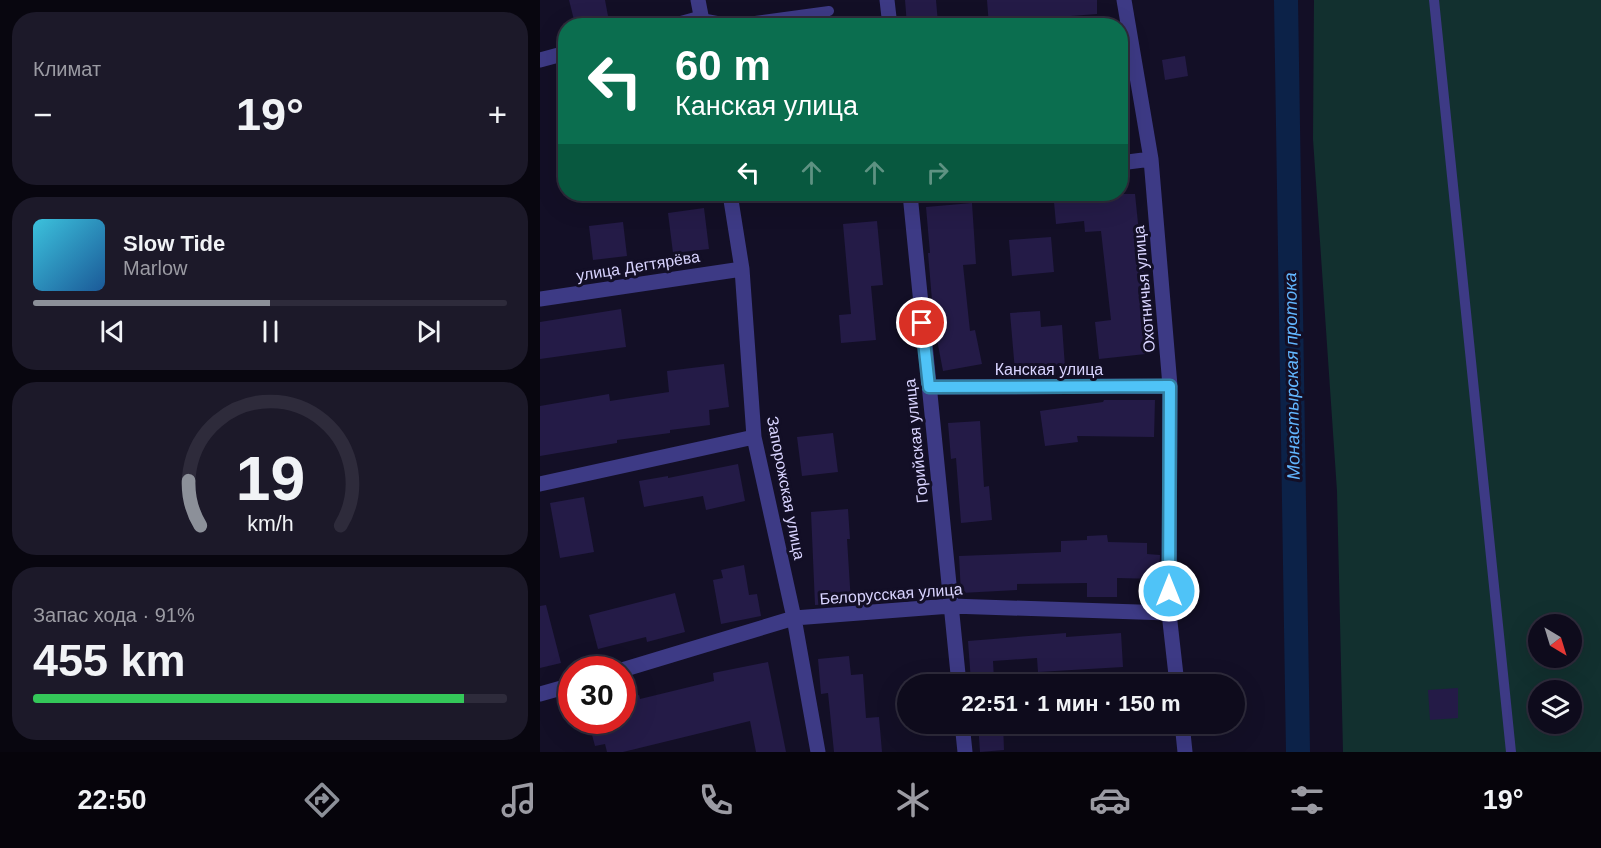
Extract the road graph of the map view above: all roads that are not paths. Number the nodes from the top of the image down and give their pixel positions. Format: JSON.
{"nodes":[{"id":1,"x":698,"y":0,"type":"edge"},
{"id":2,"x":887,"y":0,"type":"edge"},
{"id":3,"x":1124,"y":0,"type":"edge"},
{"id":4,"x":1434,"y":0,"type":"edge"},
{"id":5,"x":829,"y":11,"type":"dead end"},
{"id":6,"x":701,"y":18,"type":"edge"},
{"id":7,"x":777,"y":18,"type":"edge"},
{"id":8,"x":889,"y":18,"type":"edge"},
{"id":9,"x":1127,"y":18,"type":"edge"},
{"id":10,"x":1128,"y":24,"type":"edge"},
{"id":11,"x":558,"y":55,"type":"edge"},
{"id":12,"x":540,"y":60,"type":"edge"},
{"id":13,"x":1151,"y":159,"type":"junction"},
{"id":14,"x":1128,"y":162,"type":"edge"},
{"id":15,"x":731,"y":201,"type":"edge"},
{"id":16,"x":911,"y":201,"type":"edge"},
{"id":17,"x":742,"y":269,"type":"junction"},
{"id":18,"x":540,"y":299,"type":"edge"},
{"id":19,"x":1170,"y":386,"type":"junction"},
{"id":20,"x":929,"y":387,"type":"junction"},
{"id":21,"x":754,"y":437,"type":"junction"},
{"id":22,"x":540,"y":484,"type":"edge"},
{"id":23,"x":951,"y":606,"type":"junction"},
{"id":24,"x":1169,"y":613,"type":"junction"},
{"id":25,"x":794,"y":618,"type":"junction"},
{"id":26,"x":636,"y":666,"type":"edge"},
{"id":27,"x":957,"y":674,"type":"edge"},
{"id":28,"x":1176,"y":674,"type":"edge"},
{"id":29,"x":558,"y":689,"type":"edge"},
{"id":30,"x":540,"y":694,"type":"edge"},
{"id":31,"x":963,"y":734,"type":"edge"},
{"id":32,"x":1183,"y":734,"type":"edge"},
{"id":33,"x":818,"y":752,"type":"edge"},
{"id":34,"x":965,"y":752,"type":"edge"},
{"id":35,"x":1185,"y":752,"type":"edge"},
{"id":36,"x":1511,"y":752,"type":"edge"}],
"edges":[{"from":1,"to":6,"type":"street"},
{"from":2,"to":8,"type":"street"},
{"from":3,"to":9,"type":"street","name":"Охотничья улица"},
{"from":4,"to":36,"type":"lane"},
{"from":5,"to":7,"type":"lane"},
{"from":10,"to":13,"type":"street","name":"Охотничья улица"},
{"from":11,"to":12,"type":"street"},
{"from":13,"to":14,"type":"street"},
{"from":13,"to":19,"type":"street","name":"Охотничья улица"},
{"from":15,"to":17,"type":"street","name":"Запорожская улица"},
{"from":16,"to":20,"type":"street","name":"Горийская улица"},
{"from":17,"to":18,"type":"street","name":"улица Дегтярёва"},
{"from":17,"to":21,"type":"street","name":"Запорожская улица"},
{"from":19,"to":20,"type":"street","name":"Канская улица"},
{"from":19,"to":24,"type":"street","name":"Охотничья улица"},
{"from":20,"to":23,"type":"street","name":"Горийская улица"},
{"from":21,"to":22,"type":"street"},
{"from":21,"to":25,"type":"street","name":"Запорожская улица"},
{"from":23,"to":24,"type":"street","name":"Белорусская улица"},
{"from":23,"to":25,"type":"street","name":"Белорусская улица"},
{"from":23,"to":27,"type":"street","name":"Горийская улица"},
{"from":24,"to":28,"type":"street","name":"Охотничья улица"},
{"from":25,"to":26,"type":"street","name":"Белорусская улица"},
{"from":25,"to":33,"type":"street","name":"Запорожская улица"},
{"from":29,"to":30,"type":"street"},
{"from":31,"to":34,"type":"street"},
{"from":32,"to":35,"type":"street"}]}
